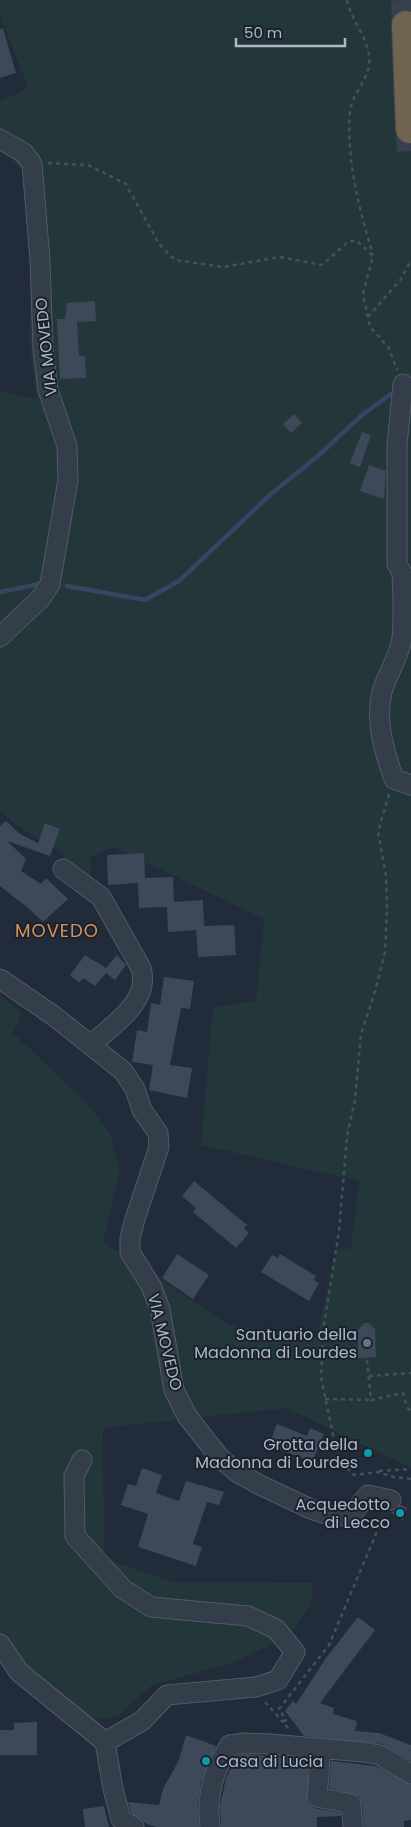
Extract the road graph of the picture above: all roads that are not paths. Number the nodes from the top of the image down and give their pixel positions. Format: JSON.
{"nodes":[{"id":1,"x":406,"y":25,"type":"dead end"},
{"id":2,"x":410,"y":129,"type":"edge"},
{"id":3,"x":0,"y":139,"type":"edge"},
{"id":4,"x":403,"y":384,"type":"road end"},
{"id":5,"x":0,"y":637,"type":"edge"},
{"id":6,"x":402,"y":782,"type":"edge"},
{"id":7,"x":64,"y":869,"type":"dead end"},
{"id":8,"x":0,"y":979,"type":"edge"},
{"id":9,"x":91,"y":1045,"type":"junction"},
{"id":10,"x":82,"y":1460,"type":"dead end"},
{"id":11,"x":391,"y":1500,"type":"road end"},
{"id":12,"x":0,"y":1644,"type":"edge"},
{"id":13,"x":105,"y":1742,"type":"junction"},
{"id":14,"x":321,"y":1749,"type":"junction"},
{"id":15,"x":411,"y":1774,"type":"edge"},
{"id":16,"x":134,"y":1827,"type":"edge"},
{"id":17,"x":210,"y":1827,"type":"edge"},
{"id":18,"x":353,"y":1827,"type":"edge"}],
"edges":[{"from":1,"to":2,"type":"highway"},
{"from":3,"to":5,"type":"street","name":"VIA MOVEDO"},
{"from":4,"to":6,"type":"street"},
{"from":7,"to":9,"type":"street"},
{"from":8,"to":9,"type":"street","name":"VIA MOVEDO"},
{"from":9,"to":11,"type":"street","name":"VIA MOVEDO"},
{"from":10,"to":13,"type":"street"},
{"from":12,"to":13,"type":"street"},
{"from":13,"to":16,"type":"street"},
{"from":14,"to":15,"type":"street"},
{"from":14,"to":17,"type":"street"},
{"from":14,"to":18,"type":"street"}]}
